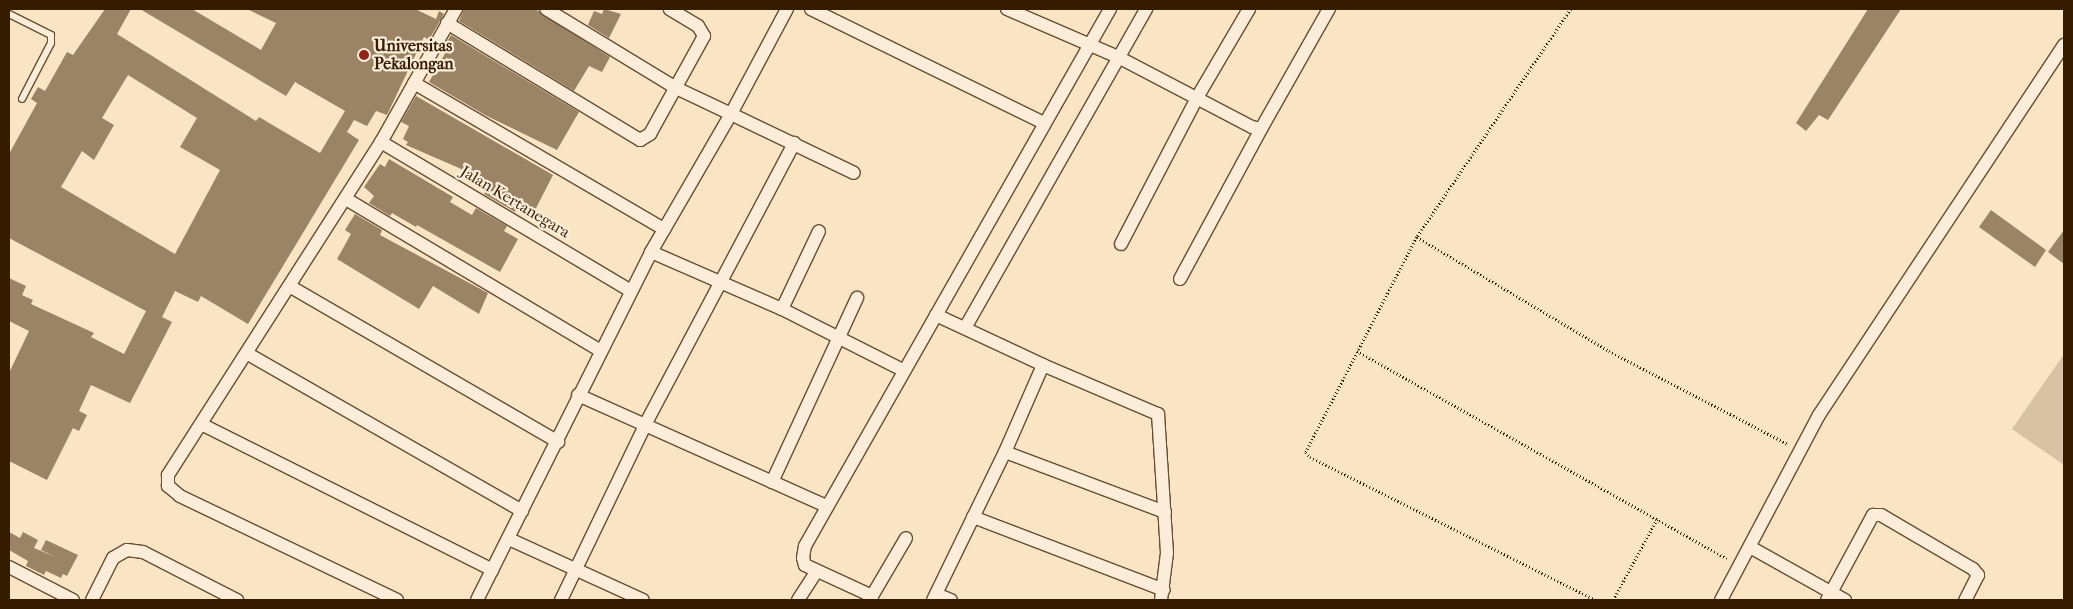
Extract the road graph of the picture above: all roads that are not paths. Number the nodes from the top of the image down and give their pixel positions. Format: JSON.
{"nodes":[{"id":1,"x":456,"y":9,"type":"edge"},
{"id":2,"x":546,"y":9,"type":"edge"},
{"id":3,"x":670,"y":9,"type":"edge"},
{"id":4,"x":787,"y":9,"type":"edge"},
{"id":5,"x":811,"y":9,"type":"edge"},
{"id":6,"x":1007,"y":9,"type":"edge"},
{"id":7,"x":1110,"y":9,"type":"edge"},
{"id":8,"x":1146,"y":9,"type":"edge"},
{"id":9,"x":1249,"y":9,"type":"edge"},
{"id":10,"x":1329,"y":9,"type":"edge"},
{"id":11,"x":9,"y":14,"type":"edge"},
{"id":12,"x":447,"y":23,"type":"junction"},
{"id":13,"x":1088,"y":44,"type":"junction"},
{"id":14,"x":2064,"y":45,"type":"edge"},
{"id":15,"x":1118,"y":57,"type":"junction"},
{"id":16,"x":414,"y":82,"type":"junction"},
{"id":17,"x":676,"y":88,"type":"junction"},
{"id":18,"x":1198,"y":96,"type":"junction"},
{"id":19,"x":22,"y":99,"type":"dead end"},
{"id":20,"x":731,"y":114,"type":"junction"},
{"id":21,"x":1044,"y":123,"type":"junction"},
{"id":22,"x":1261,"y":129,"type":"junction"},
{"id":23,"x":382,"y":142,"type":"junction"},
{"id":24,"x":794,"y":143,"type":"junction"},
{"id":25,"x":854,"y":173,"type":"dead end"},
{"id":26,"x":346,"y":199,"type":"junction"},
{"id":27,"x":664,"y":229,"type":"junction"},
{"id":28,"x":820,"y":231,"type":"dead end"},
{"id":29,"x":1121,"y":244,"type":"dead end"},
{"id":30,"x":651,"y":252,"type":"junction"},
{"id":31,"x":1180,"y":279,"type":"dead end"},
{"id":32,"x":718,"y":282,"type":"junction"},
{"id":33,"x":291,"y":287,"type":"junction"},
{"id":34,"x":631,"y":290,"type":"junction"},
{"id":35,"x":857,"y":298,"type":"dead end"},
{"id":36,"x":782,"y":309,"type":"junction"},
{"id":37,"x":936,"y":315,"type":"junction"},
{"id":38,"x":965,"y":328,"type":"junction"},
{"id":39,"x":839,"y":336,"type":"junction"},
{"id":40,"x":601,"y":351,"type":"junction"},
{"id":41,"x":248,"y":354,"type":"junction"},
{"id":42,"x":1043,"y":365,"type":"junction"},
{"id":43,"x":903,"y":370,"type":"junction"},
{"id":44,"x":578,"y":394,"type":"junction"},
{"id":45,"x":646,"y":423,"type":"junction"},
{"id":46,"x":201,"y":424,"type":"junction"},
{"id":47,"x":558,"y":442,"type":"junction"},
{"id":48,"x":1005,"y":452,"type":"junction"},
{"id":49,"x":772,"y":482,"type":"junction"},
{"id":50,"x":826,"y":506,"type":"junction"},
{"id":51,"x":522,"y":511,"type":"junction"},
{"id":52,"x":1165,"y":512,"type":"junction"},
{"id":53,"x":973,"y":517,"type":"junction"},
{"id":54,"x":906,"y":538,"type":"dead end"},
{"id":55,"x":509,"y":539,"type":"junction"},
{"id":56,"x":1750,"y":547,"type":"junction"},
{"id":57,"x":9,"y":567,"type":"edge"},
{"id":58,"x":576,"y":569,"type":"junction"},
{"id":59,"x":493,"y":570,"type":"junction"},
{"id":60,"x":816,"y":572,"type":"junction"},
{"id":61,"x":1162,"y":595,"type":"edge"},
{"id":62,"x":1828,"y":596,"type":"edge"},
{"id":63,"x":935,"y":597,"type":"edge"},
{"id":64,"x":870,"y":598,"type":"edge"},
{"id":65,"x":73,"y":600,"type":"edge"},
{"id":66,"x":92,"y":600,"type":"edge"},
{"id":67,"x":237,"y":600,"type":"edge"},
{"id":68,"x":397,"y":600,"type":"edge"},
{"id":69,"x":478,"y":600,"type":"edge"},
{"id":70,"x":561,"y":600,"type":"edge"},
{"id":71,"x":642,"y":600,"type":"edge"},
{"id":72,"x":798,"y":600,"type":"edge"},
{"id":73,"x":951,"y":600,"type":"edge"},
{"id":74,"x":1721,"y":600,"type":"edge"},
{"id":75,"x":1845,"y":600,"type":"edge"},
{"id":76,"x":1965,"y":600,"type":"edge"}],
"edges":[{"from":1,"to":12,"type":"street"},
{"from":2,"to":17,"type":"street"},
{"from":3,"to":17,"type":"street"},
{"from":4,"to":20,"type":"street"},
{"from":5,"to":21,"type":"street"},
{"from":6,"to":13,"type":"street"},
{"from":7,"to":13,"type":"street"},
{"from":8,"to":15,"type":"street"},
{"from":9,"to":18,"type":"street"},
{"from":10,"to":22,"type":"street"},
{"from":11,"to":19,"type":"lane"},
{"from":12,"to":16,"type":"street"},
{"from":12,"to":17,"type":"street"},
{"from":13,"to":15,"type":"street"},
{"from":13,"to":21,"type":"street"},
{"from":14,"to":56,"type":"street"},
{"from":15,"to":18,"type":"street"},
{"from":15,"to":38,"type":"street"},
{"from":16,"to":23,"type":"street"},
{"from":16,"to":27,"type":"street"},
{"from":17,"to":20,"type":"street"},
{"from":18,"to":22,"type":"street"},
{"from":18,"to":29,"type":"street"},
{"from":20,"to":24,"type":"street"},
{"from":20,"to":27,"type":"street"},
{"from":21,"to":37,"type":"street"},
{"from":22,"to":31,"type":"street"},
{"from":23,"to":26,"type":"street"},
{"from":23,"to":34,"type":"street","name":"Jalan Kertanegara"},
{"from":24,"to":25,"type":"street"},
{"from":24,"to":32,"type":"street"},
{"from":26,"to":33,"type":"street"},
{"from":26,"to":40,"type":"street"},
{"from":27,"to":30,"type":"street"},
{"from":28,"to":36,"type":"street"},
{"from":30,"to":32,"type":"street"},
{"from":30,"to":34,"type":"street"},
{"from":32,"to":36,"type":"street"},
{"from":32,"to":45,"type":"street"},
{"from":33,"to":41,"type":"street"},
{"from":33,"to":47,"type":"street"},
{"from":34,"to":40,"type":"street"},
{"from":35,"to":39,"type":"street"},
{"from":36,"to":39,"type":"street"},
{"from":37,"to":38,"type":"street"},
{"from":37,"to":43,"type":"street"},
{"from":38,"to":42,"type":"street"},
{"from":39,"to":43,"type":"street"},
{"from":39,"to":49,"type":"street"},
{"from":40,"to":44,"type":"street"},
{"from":41,"to":46,"type":"street"},
{"from":41,"to":51,"type":"street"},
{"from":42,"to":48,"type":"street"},
{"from":42,"to":52,"type":"street"},
{"from":43,"to":50,"type":"street"},
{"from":44,"to":45,"type":"street"},
{"from":44,"to":47,"type":"street"},
{"from":45,"to":49,"type":"street"},
{"from":45,"to":58,"type":"street"},
{"from":46,"to":59,"type":"street"},
{"from":46,"to":68,"type":"street"},
{"from":47,"to":51,"type":"street"},
{"from":48,"to":52,"type":"street"},
{"from":48,"to":53,"type":"street"},
{"from":49,"to":50,"type":"street"},
{"from":50,"to":60,"type":"street"},
{"from":51,"to":55,"type":"street"},
{"from":52,"to":61,"type":"street"},
{"from":53,"to":61,"type":"street"},
{"from":53,"to":63,"type":"street"},
{"from":54,"to":64,"type":"street"},
{"from":55,"to":58,"type":"street"},
{"from":55,"to":59,"type":"street"},
{"from":56,"to":62,"type":"street"},
{"from":56,"to":74,"type":"street"},
{"from":57,"to":65,"type":"street"},
{"from":58,"to":70,"type":"street"},
{"from":58,"to":71,"type":"street"},
{"from":59,"to":69,"type":"street"},
{"from":60,"to":64,"type":"street"},
{"from":60,"to":72,"type":"street"},
{"from":62,"to":75,"type":"street"},
{"from":62,"to":76,"type":"street"},
{"from":63,"to":73,"type":"street"},
{"from":66,"to":67,"type":"street"}]}
